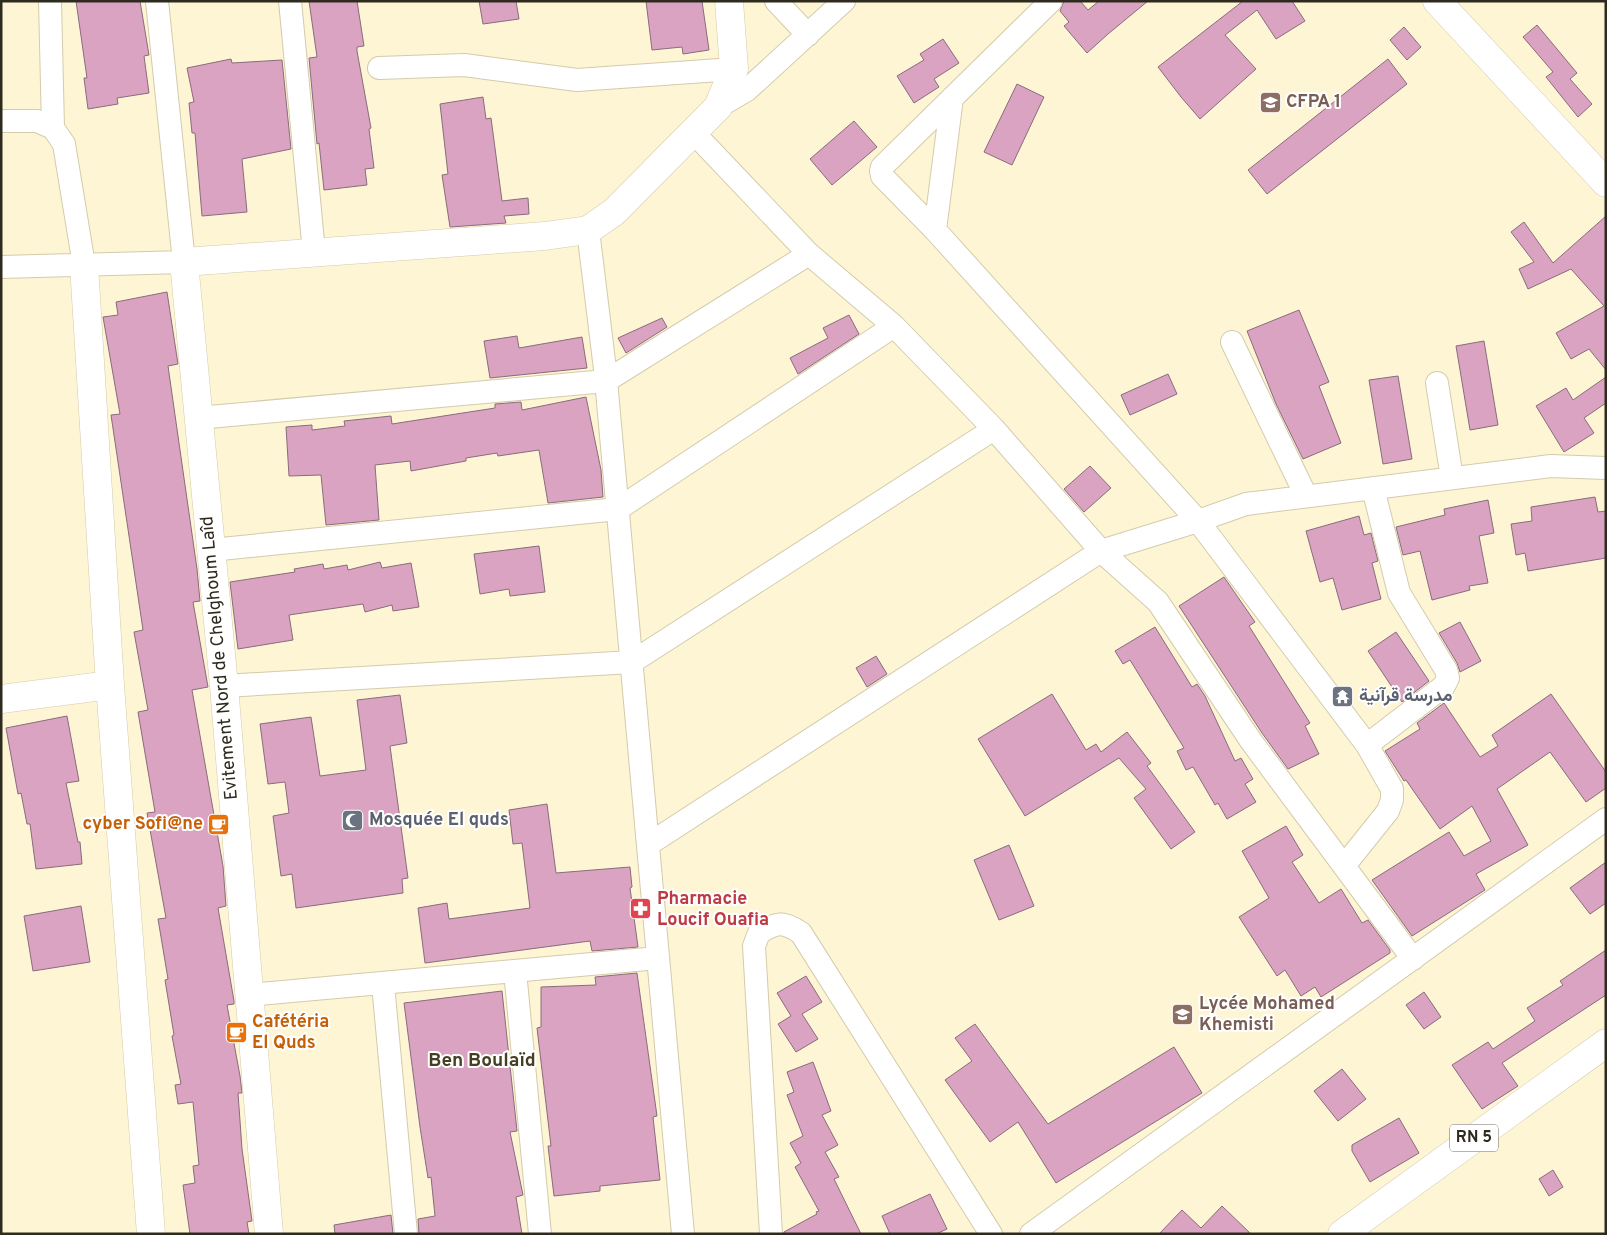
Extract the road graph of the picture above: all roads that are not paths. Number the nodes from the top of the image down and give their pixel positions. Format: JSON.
{"nodes":[{"id":1,"x":50,"y":1,"type":"edge"},
{"id":2,"x":157,"y":1,"type":"edge"},
{"id":3,"x":290,"y":1,"type":"edge"},
{"id":4,"x":729,"y":1,"type":"edge"},
{"id":5,"x":776,"y":1,"type":"edge"},
{"id":6,"x":844,"y":1,"type":"edge"},
{"id":7,"x":1051,"y":1,"type":"edge"},
{"id":8,"x":1437,"y":1,"type":"edge"},
{"id":9,"x":808,"y":35,"type":"junction"},
{"id":10,"x":379,"y":68,"type":"dead end"},
{"id":11,"x":734,"y":69,"type":"junction"},
{"id":12,"x":952,"y":98,"type":"junction"},
{"id":13,"x":718,"y":107,"type":"junction"},
{"id":14,"x":1,"y":121,"type":"edge"},
{"id":15,"x":53,"y":128,"type":"junction"},
{"id":16,"x":693,"y":132,"type":"junction"},
{"id":17,"x":1606,"y":184,"type":"edge"},
{"id":18,"x":588,"y":230,"type":"junction"},
{"id":19,"x":935,"y":230,"type":"junction"},
{"id":20,"x":314,"y":252,"type":"junction"},
{"id":21,"x":808,"y":254,"type":"junction"},
{"id":22,"x":184,"y":262,"type":"junction"},
{"id":23,"x":84,"y":265,"type":"junction"},
{"id":24,"x":1,"y":267,"type":"edge"},
{"id":25,"x":894,"y":326,"type":"junction"},
{"id":26,"x":1232,"y":342,"type":"dead end"},
{"id":27,"x":606,"y":380,"type":"junction"},
{"id":28,"x":1438,"y":383,"type":"dead end"},
{"id":29,"x":198,"y":418,"type":"junction"},
{"id":30,"x":994,"y":429,"type":"junction"},
{"id":31,"x":1606,"y":468,"type":"edge"},
{"id":32,"x":1452,"y":478,"type":"junction"},
{"id":33,"x":1373,"y":488,"type":"junction"},
{"id":34,"x":1306,"y":496,"type":"junction"},
{"id":35,"x":618,"y":509,"type":"junction"},
{"id":36,"x":1198,"y":522,"type":"junction"},
{"id":37,"x":211,"y":550,"type":"junction"},
{"id":38,"x":1101,"y":551,"type":"junction"},
{"id":39,"x":632,"y":662,"type":"junction"},
{"id":40,"x":110,"y":684,"type":"junction"},
{"id":41,"x":224,"y":686,"type":"junction"},
{"id":42,"x":1,"y":699,"type":"edge"},
{"id":43,"x":1367,"y":745,"type":"junction"},
{"id":44,"x":1606,"y":819,"type":"edge"},
{"id":45,"x":649,"y":844,"type":"junction"},
{"id":46,"x":1344,"y":866,"type":"junction"},
{"id":47,"x":658,"y":958,"type":"junction"},
{"id":48,"x":1413,"y":959,"type":"junction"},
{"id":49,"x":515,"y":970,"type":"junction"},
{"id":50,"x":383,"y":984,"type":"junction"},
{"id":51,"x":249,"y":995,"type":"junction"},
{"id":52,"x":1606,"y":1043,"type":"edge"},
{"id":53,"x":151,"y":1234,"type":"edge"},
{"id":54,"x":269,"y":1234,"type":"edge"},
{"id":55,"x":406,"y":1234,"type":"edge"},
{"id":56,"x":540,"y":1234,"type":"edge"},
{"id":57,"x":683,"y":1234,"type":"edge"},
{"id":58,"x":771,"y":1234,"type":"edge"},
{"id":59,"x":992,"y":1234,"type":"edge"},
{"id":60,"x":1030,"y":1234,"type":"edge"},
{"id":61,"x":1342,"y":1234,"type":"edge"}],
"edges":[{"from":1,"to":15,"type":"street"},
{"from":2,"to":22,"type":"street"},
{"from":3,"to":20,"type":"street"},
{"from":4,"to":11,"type":"main road"},
{"from":5,"to":9,"type":"street"},
{"from":6,"to":9,"type":"street"},
{"from":7,"to":12,"type":"street"},
{"from":8,"to":17,"type":"main road"},
{"from":9,"to":13,"type":"street"},
{"from":10,"to":11,"type":"street"},
{"from":11,"to":13,"type":"main road"},
{"from":12,"to":19,"type":"street"},
{"from":12,"to":19,"type":"street"},
{"from":13,"to":16,"type":"main road"},
{"from":14,"to":15,"type":"street"},
{"from":15,"to":23,"type":"street"},
{"from":16,"to":18,"type":"main road"},
{"from":16,"to":21,"type":"street"},
{"from":18,"to":20,"type":"main road"},
{"from":18,"to":27,"type":"street"},
{"from":19,"to":36,"type":"street"},
{"from":20,"to":22,"type":"main road"},
{"from":21,"to":25,"type":"street"},
{"from":21,"to":27,"type":"street"},
{"from":22,"to":23,"type":"street"},
{"from":22,"to":29,"type":"main road","name":"Evitement Nord de Chelghoum Laîd"},
{"from":23,"to":24,"type":"street"},
{"from":23,"to":40,"type":"main road"},
{"from":25,"to":30,"type":"street"},
{"from":25,"to":35,"type":"street"},
{"from":26,"to":34,"type":"street"},
{"from":27,"to":29,"type":"street"},
{"from":27,"to":35,"type":"street"},
{"from":28,"to":32,"type":"street"},
{"from":29,"to":37,"type":"main road","name":"Evitement Nord de Chelghoum Laîd"},
{"from":30,"to":38,"type":"street"},
{"from":30,"to":39,"type":"street"},
{"from":31,"to":32,"type":"street"},
{"from":32,"to":33,"type":"street"},
{"from":33,"to":34,"type":"street"},
{"from":33,"to":43,"type":"street"},
{"from":34,"to":36,"type":"street"},
{"from":35,"to":37,"type":"street"},
{"from":35,"to":39,"type":"street"},
{"from":36,"to":38,"type":"street"},
{"from":36,"to":43,"type":"street"},
{"from":37,"to":41,"type":"main road","name":"Evitement Nord de Chelghoum Laîd"},
{"from":38,"to":45,"type":"street"},
{"from":38,"to":46,"type":"street"},
{"from":39,"to":41,"type":"street"},
{"from":39,"to":45,"type":"street"},
{"from":40,"to":42,"type":"main road"},
{"from":40,"to":53,"type":"main road"},
{"from":41,"to":51,"type":"main road","name":"Evitement Nord de Chelghoum Laîd"},
{"from":43,"to":46,"type":"street"},
{"from":44,"to":48,"type":"street"},
{"from":45,"to":47,"type":"street"},
{"from":46,"to":48,"type":"street"},
{"from":47,"to":49,"type":"street"},
{"from":47,"to":57,"type":"street"},
{"from":48,"to":60,"type":"street"},
{"from":49,"to":50,"type":"street"},
{"from":49,"to":56,"type":"street"},
{"from":50,"to":51,"type":"street"},
{"from":50,"to":55,"type":"street"},
{"from":51,"to":54,"type":"main road","name":"Evitement Nord de Chelghoum Laîd"},
{"from":52,"to":61,"type":"main road","number":"RN 5"},
{"from":58,"to":59,"type":"street"}]}
